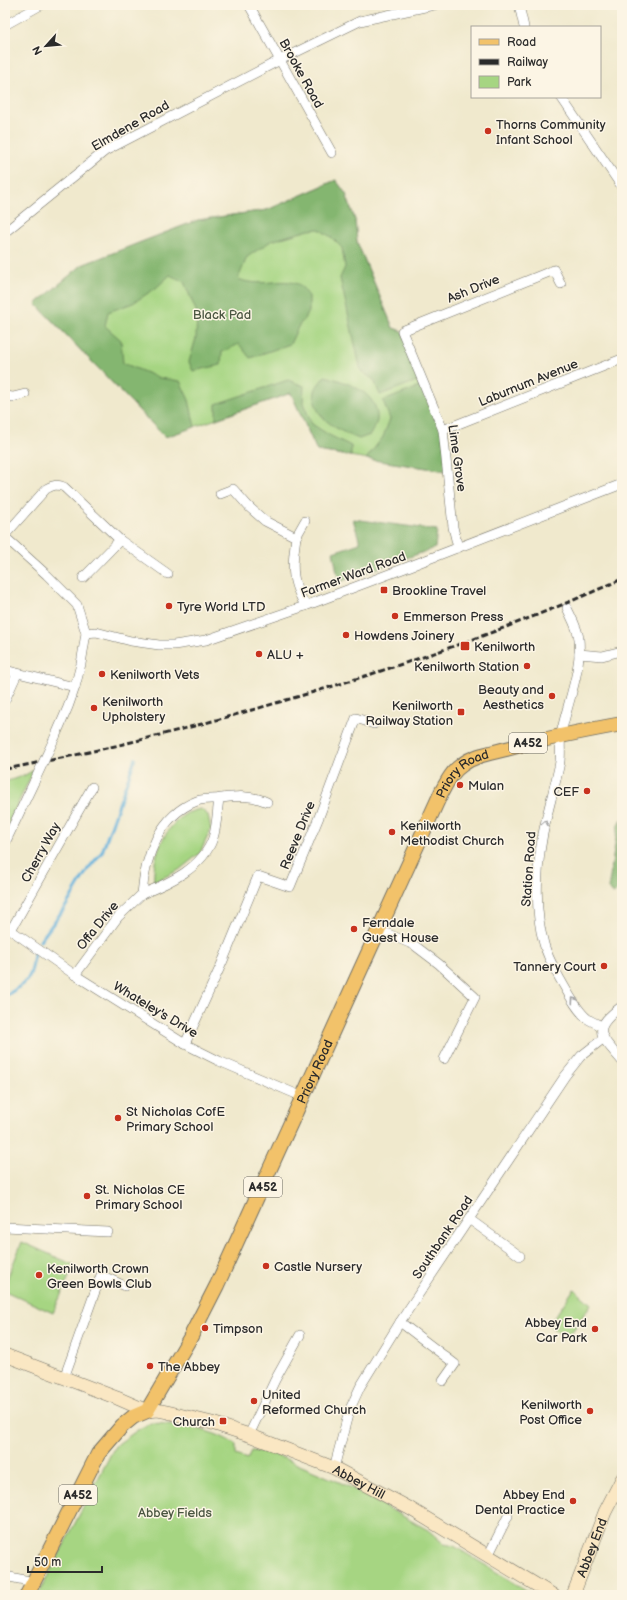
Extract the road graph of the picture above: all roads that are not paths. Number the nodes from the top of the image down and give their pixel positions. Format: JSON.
{"nodes":[{"id":1,"x":41,"y":5,"type":"edge"},
{"id":2,"x":250,"y":5,"type":"edge"},
{"id":3,"x":434,"y":5,"type":"edge"},
{"id":4,"x":518,"y":5,"type":"edge"},
{"id":5,"x":5,"y":25,"type":"edge"},
{"id":6,"x":524,"y":26,"type":"edge"},
{"id":7,"x":280,"y":60,"type":"junction"},
{"id":8,"x":562,"y":98,"type":"edge"},
{"id":9,"x":332,"y":153,"type":"dead end"},
{"id":10,"x":622,"y":187,"type":"edge"},
{"id":11,"x":5,"y":232,"type":"edge"},
{"id":12,"x":561,"y":284,"type":"dead end"},
{"id":13,"x":402,"y":331,"type":"joint"},
{"id":14,"x":622,"y":359,"type":"edge"},
{"id":15,"x":24,"y":394,"type":"dead end"},
{"id":16,"x":5,"y":396,"type":"edge"},
{"id":17,"x":443,"y":430,"type":"junction"},
{"id":18,"x":622,"y":484,"type":"edge"},
{"id":19,"x":220,"y":494,"type":"dead end"},
{"id":20,"x":305,"y":521,"type":"dead end"},
{"id":21,"x":5,"y":536,"type":"edge"},
{"id":22,"x":296,"y":537,"type":"junction"},
{"id":23,"x":120,"y":540,"type":"junction"},
{"id":24,"x":458,"y":548,"type":"junction"},
{"id":25,"x":168,"y":574,"type":"dead end"},
{"id":26,"x":83,"y":578,"type":"dead end"},
{"id":27,"x":305,"y":606,"type":"junction"},
{"id":28,"x":567,"y":608,"type":"dead end"},
{"id":29,"x":86,"y":633,"type":"junction"},
{"id":30,"x":622,"y":651,"type":"edge"},
{"id":31,"x":579,"y":654,"type":"junction"},
{"id":32,"x":5,"y":670,"type":"edge"},
{"id":33,"x":17,"y":674,"type":"junction"},
{"id":34,"x":74,"y":687,"type":"junction"},
{"id":35,"x":5,"y":700,"type":"edge"},
{"id":36,"x":374,"y":724,"type":"dead end"},
{"id":37,"x":622,"y":724,"type":"edge"},
{"id":38,"x":561,"y":736,"type":"junction"},
{"id":39,"x":92,"y":787,"type":"dead end"},
{"id":40,"x":219,"y":799,"type":"junction"},
{"id":41,"x":267,"y":802,"type":"dead end"},
{"id":42,"x":5,"y":843,"type":"edge"},
{"id":43,"x":142,"y":894,"type":"junction"},
{"id":44,"x":8,"y":928,"type":"edge"},
{"id":45,"x":378,"y":930,"type":"junction"},
{"id":46,"x":75,"y":975,"type":"junction"},
{"id":47,"x":622,"y":1006,"type":"edge"},
{"id":48,"x":602,"y":1026,"type":"junction"},
{"id":49,"x":604,"y":1038,"type":"junction"},
{"id":50,"x":185,"y":1044,"type":"junction"},
{"id":51,"x":444,"y":1059,"type":"dead end"},
{"id":52,"x":622,"y":1061,"type":"edge"},
{"id":53,"x":303,"y":1097,"type":"junction"},
{"id":54,"x":469,"y":1219,"type":"junction"},
{"id":55,"x":5,"y":1227,"type":"edge"},
{"id":56,"x":108,"y":1232,"type":"dead end"},
{"id":57,"x":520,"y":1256,"type":"dead end"},
{"id":58,"x":125,"y":1286,"type":"dead end"},
{"id":59,"x":400,"y":1322,"type":"junction"},
{"id":60,"x":300,"y":1335,"type":"dead end"},
{"id":61,"x":5,"y":1355,"type":"edge"},
{"id":62,"x":64,"y":1378,"type":"junction"},
{"id":63,"x":443,"y":1381,"type":"dead end"},
{"id":64,"x":147,"y":1411,"type":"junction"},
{"id":65,"x":249,"y":1435,"type":"junction"},
{"id":66,"x":334,"y":1468,"type":"junction"},
{"id":67,"x":622,"y":1479,"type":"edge"},
{"id":68,"x":508,"y":1516,"type":"dead end"},
{"id":69,"x":488,"y":1556,"type":"junction"},
{"id":70,"x":5,"y":1576,"type":"edge"},
{"id":71,"x":34,"y":1582,"type":"junction"},
{"id":72,"x":27,"y":1595,"type":"edge"},
{"id":73,"x":553,"y":1595,"type":"edge"},
{"id":74,"x":573,"y":1595,"type":"edge"}],
"edges":[{"from":1,"to":5,"type":"street"},
{"from":2,"to":7,"type":"street","name":"Brooke Road"},
{"from":3,"to":7,"type":"street","name":"Elmdene Road"},
{"from":4,"to":6,"type":"street"},
{"from":7,"to":9,"type":"street","name":"Brooke Road"},
{"from":7,"to":11,"type":"street","name":"Elmdene Road"},
{"from":8,"to":10,"type":"street"},
{"from":12,"to":13,"type":"street","name":"Ash Drive"},
{"from":13,"to":17,"type":"street","name":"Lime Grove"},
{"from":14,"to":17,"type":"street","name":"Laburnum Avenue"},
{"from":15,"to":16,"type":"street"},
{"from":17,"to":24,"type":"street","name":"Lime Grove"},
{"from":18,"to":24,"type":"street","name":"Farmer Ward Road"},
{"from":19,"to":22,"type":"street"},
{"from":20,"to":22,"type":"street"},
{"from":21,"to":23,"type":"street"},
{"from":21,"to":29,"type":"street"},
{"from":22,"to":27,"type":"street"},
{"from":23,"to":25,"type":"street"},
{"from":23,"to":26,"type":"street"},
{"from":24,"to":27,"type":"street","name":"Farmer Ward Road"},
{"from":27,"to":29,"type":"street","name":"Farmer Ward Road"},
{"from":28,"to":31,"type":"street","name":"Station Road"},
{"from":29,"to":34,"type":"street"},
{"from":30,"to":31,"type":"street"},
{"from":31,"to":38,"type":"street","name":"Station Road"},
{"from":32,"to":33,"type":"street"},
{"from":33,"to":34,"type":"street"},
{"from":33,"to":35,"type":"street"},
{"from":34,"to":42,"type":"street","bridge":true},
{"from":36,"to":50,"type":"street","name":"Reeve Drive"},
{"from":37,"to":38,"type":"main road","number":"A452"},
{"from":38,"to":45,"type":"main road","name":"Priory Road","number":"A452"},
{"from":48,"to":38,"type":"street","name":"Station Road","one_way":true},
{"from":39,"to":44,"type":"street","name":"Cherry Way"},
{"from":40,"to":41,"type":"street"},
{"from":40,"to":43,"type":"street","name":"Offa Drive"},
{"from":40,"to":43,"type":"street"},
{"from":43,"to":46,"type":"street","name":"Offa Drive"},
{"from":44,"to":46,"type":"street","name":"Whateley's Drive"},
{"from":45,"to":51,"type":"street"},
{"from":45,"to":53,"type":"main road","name":"Priory Road","number":"A452"},
{"from":46,"to":50,"type":"street","name":"Whateley's Drive"},
{"from":47,"to":48,"type":"street"},
{"from":48,"to":49,"type":"street"},
{"from":49,"to":52,"type":"street"},
{"from":49,"to":54,"type":"street","name":"Southbank Road"},
{"from":50,"to":53,"type":"street","name":"Whateley's Drive"},
{"from":53,"to":64,"type":"main road","name":"Priory Road","number":"A452"},
{"from":54,"to":57,"type":"street"},
{"from":54,"to":59,"type":"street","name":"Southbank Road"},
{"from":55,"to":56,"type":"street"},
{"from":58,"to":62,"type":"street"},
{"from":59,"to":63,"type":"street"},
{"from":59,"to":66,"type":"street","name":"Southbank Road"},
{"from":60,"to":65,"type":"street"},
{"from":61,"to":62,"type":"main road","name":"Abbey Hill"},
{"from":62,"to":64,"type":"main road","name":"Abbey Hill"},
{"from":64,"to":65,"type":"main road","name":"Abbey Hill"},
{"from":64,"to":71,"type":"main road","number":"A452"},
{"from":65,"to":66,"type":"main road","name":"Abbey Hill"},
{"from":66,"to":69,"type":"main road","name":"Abbey Hill"},
{"from":67,"to":74,"type":"main road","name":"Abbey End"},
{"from":68,"to":69,"type":"street"},
{"from":69,"to":73,"type":"main road","name":"Abbey Hill"},
{"from":70,"to":71,"type":"street"},
{"from":71,"to":72,"type":"main road","number":"A452"}]}
